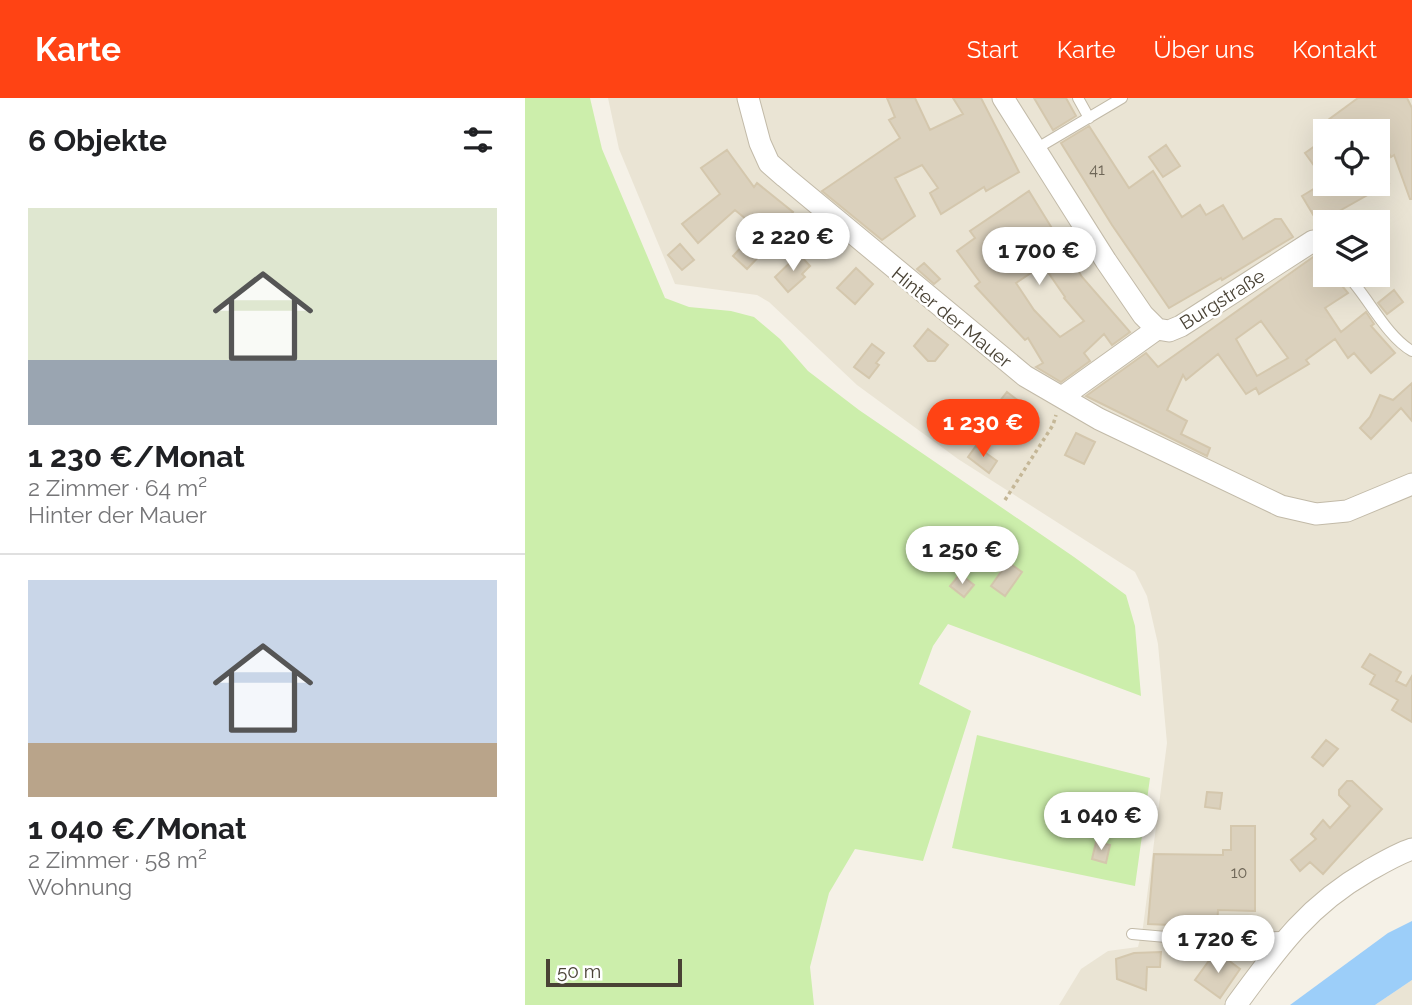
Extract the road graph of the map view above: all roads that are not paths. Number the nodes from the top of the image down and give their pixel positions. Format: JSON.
{"nodes":[{"id":1,"x":748,"y":98,"type":"edge"},
{"id":2,"x":1003,"y":98,"type":"edge"},
{"id":3,"x":1078,"y":98,"type":"edge"},
{"id":4,"x":1122,"y":98,"type":"edge"},
{"id":5,"x":1089,"y":118,"type":"junction"},
{"id":6,"x":1034,"y":150,"type":"junction"},
{"id":7,"x":1313,"y":250,"type":"edge"},
{"id":8,"x":1357,"y":287,"type":"edge"},
{"id":9,"x":1157,"y":329,"type":"junction"},
{"id":10,"x":1412,"y":351,"type":"edge"},
{"id":11,"x":1062,"y":397,"type":"junction"},
{"id":12,"x":1412,"y":484,"type":"edge"},
{"id":13,"x":1412,"y":849,"type":"edge"},
{"id":14,"x":1132,"y":934,"type":"dead end"},
{"id":15,"x":1286,"y":937,"type":"junction"},
{"id":16,"x":1236,"y":1005,"type":"edge"}],
"edges":[{"from":1,"to":11,"type":"street","name":"Hinter der Mauer"},
{"from":2,"to":6,"type":"street"},
{"from":3,"to":5,"type":"lane"},
{"from":4,"to":5,"type":"lane"},
{"from":5,"to":6,"type":"lane"},
{"from":6,"to":9,"type":"street"},
{"from":7,"to":9,"type":"street","name":"Burgstraße"},
{"from":8,"to":10,"type":"lane"},
{"from":9,"to":11,"type":"street","name":"Burgstraße"},
{"from":11,"to":12,"type":"street","name":"Hinter der Mauer"},
{"from":13,"to":15,"type":"street"},
{"from":14,"to":15,"type":"lane"},
{"from":15,"to":16,"type":"street"}]}
